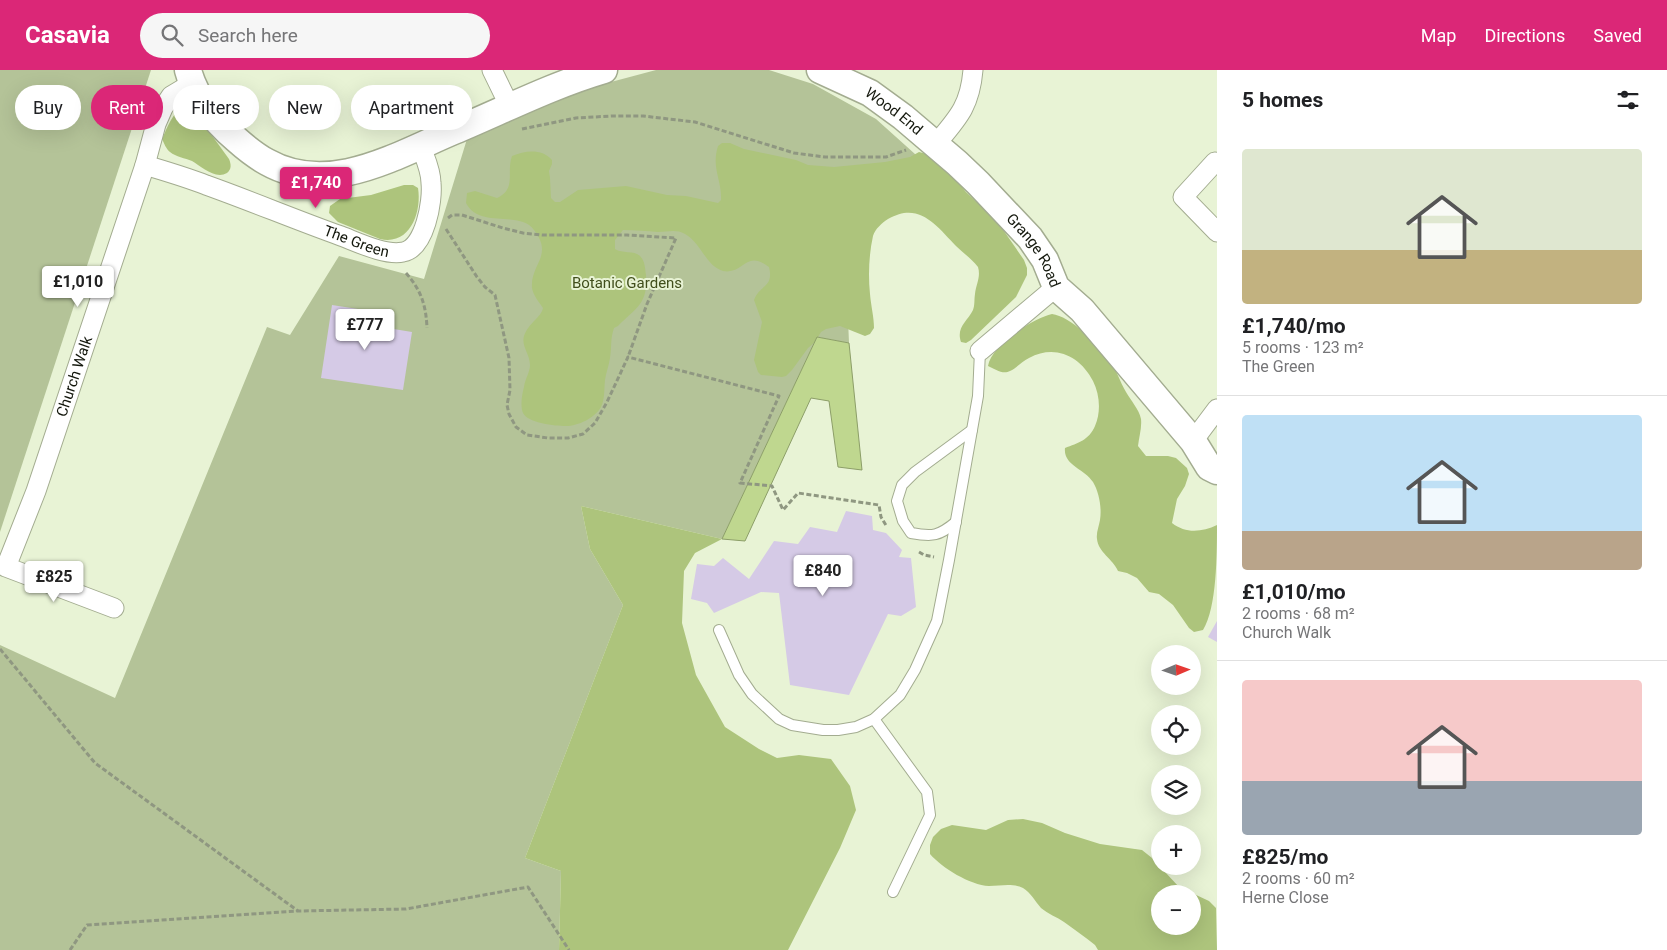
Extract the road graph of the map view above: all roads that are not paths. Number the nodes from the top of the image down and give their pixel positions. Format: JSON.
{"nodes":[{"id":1,"x":492,"y":70,"type":"edge"},
{"id":2,"x":604,"y":70,"type":"edge"},
{"id":3,"x":820,"y":70,"type":"edge"},
{"id":4,"x":973,"y":70,"type":"edge"},
{"id":5,"x":189,"y":77,"type":"edge"},
{"id":6,"x":513,"y":119,"type":"junction"},
{"id":7,"x":932,"y":141,"type":"junction"},
{"id":8,"x":421,"y":147,"type":"junction"},
{"id":9,"x":1215,"y":162,"type":"dead end"},
{"id":10,"x":145,"y":165,"type":"junction"},
{"id":11,"x":1217,"y":232,"type":"edge"},
{"id":12,"x":1056,"y":287,"type":"junction"},
{"id":13,"x":980,"y":351,"type":"joint"},
{"id":14,"x":1217,"y":409,"type":"edge"},
{"id":15,"x":972,"y":430,"type":"junction"},
{"id":16,"x":1193,"y":441,"type":"junction"},
{"id":17,"x":1217,"y":471,"type":"edge"},
{"id":18,"x":956,"y":522,"type":"junction"},
{"id":19,"x":114,"y":608,"type":"dead end"},
{"id":20,"x":719,"y":630,"type":"dead end"},
{"id":21,"x":874,"y":719,"type":"junction"},
{"id":22,"x":893,"y":892,"type":"dead end"}],
"edges":[{"from":1,"to":6,"type":"street"},
{"from":2,"to":6,"type":"street"},
{"from":3,"to":7,"type":"street","name":"Wood End"},
{"from":4,"to":7,"type":"street"},
{"from":5,"to":8,"type":"street"},
{"from":5,"to":10,"type":"street","name":"Church Walk"},
{"from":6,"to":8,"type":"street"},
{"from":7,"to":12,"type":"street","name":"Grange Road"},
{"from":8,"to":10,"type":"street","name":"The Green"},
{"from":9,"to":11,"type":"street"},
{"from":10,"to":19,"type":"street","name":"Church Walk"},
{"from":12,"to":13,"type":"street"},
{"from":12,"to":16,"type":"street","name":"Grange Road"},
{"from":13,"to":15,"type":"lane"},
{"from":14,"to":16,"type":"street"},
{"from":15,"to":18,"type":"lane"},
{"from":15,"to":18,"type":"lane"},
{"from":16,"to":17,"type":"street","name":"Grange Road"},
{"from":18,"to":21,"type":"lane"},
{"from":20,"to":21,"type":"lane"},
{"from":21,"to":22,"type":"lane"}]}
